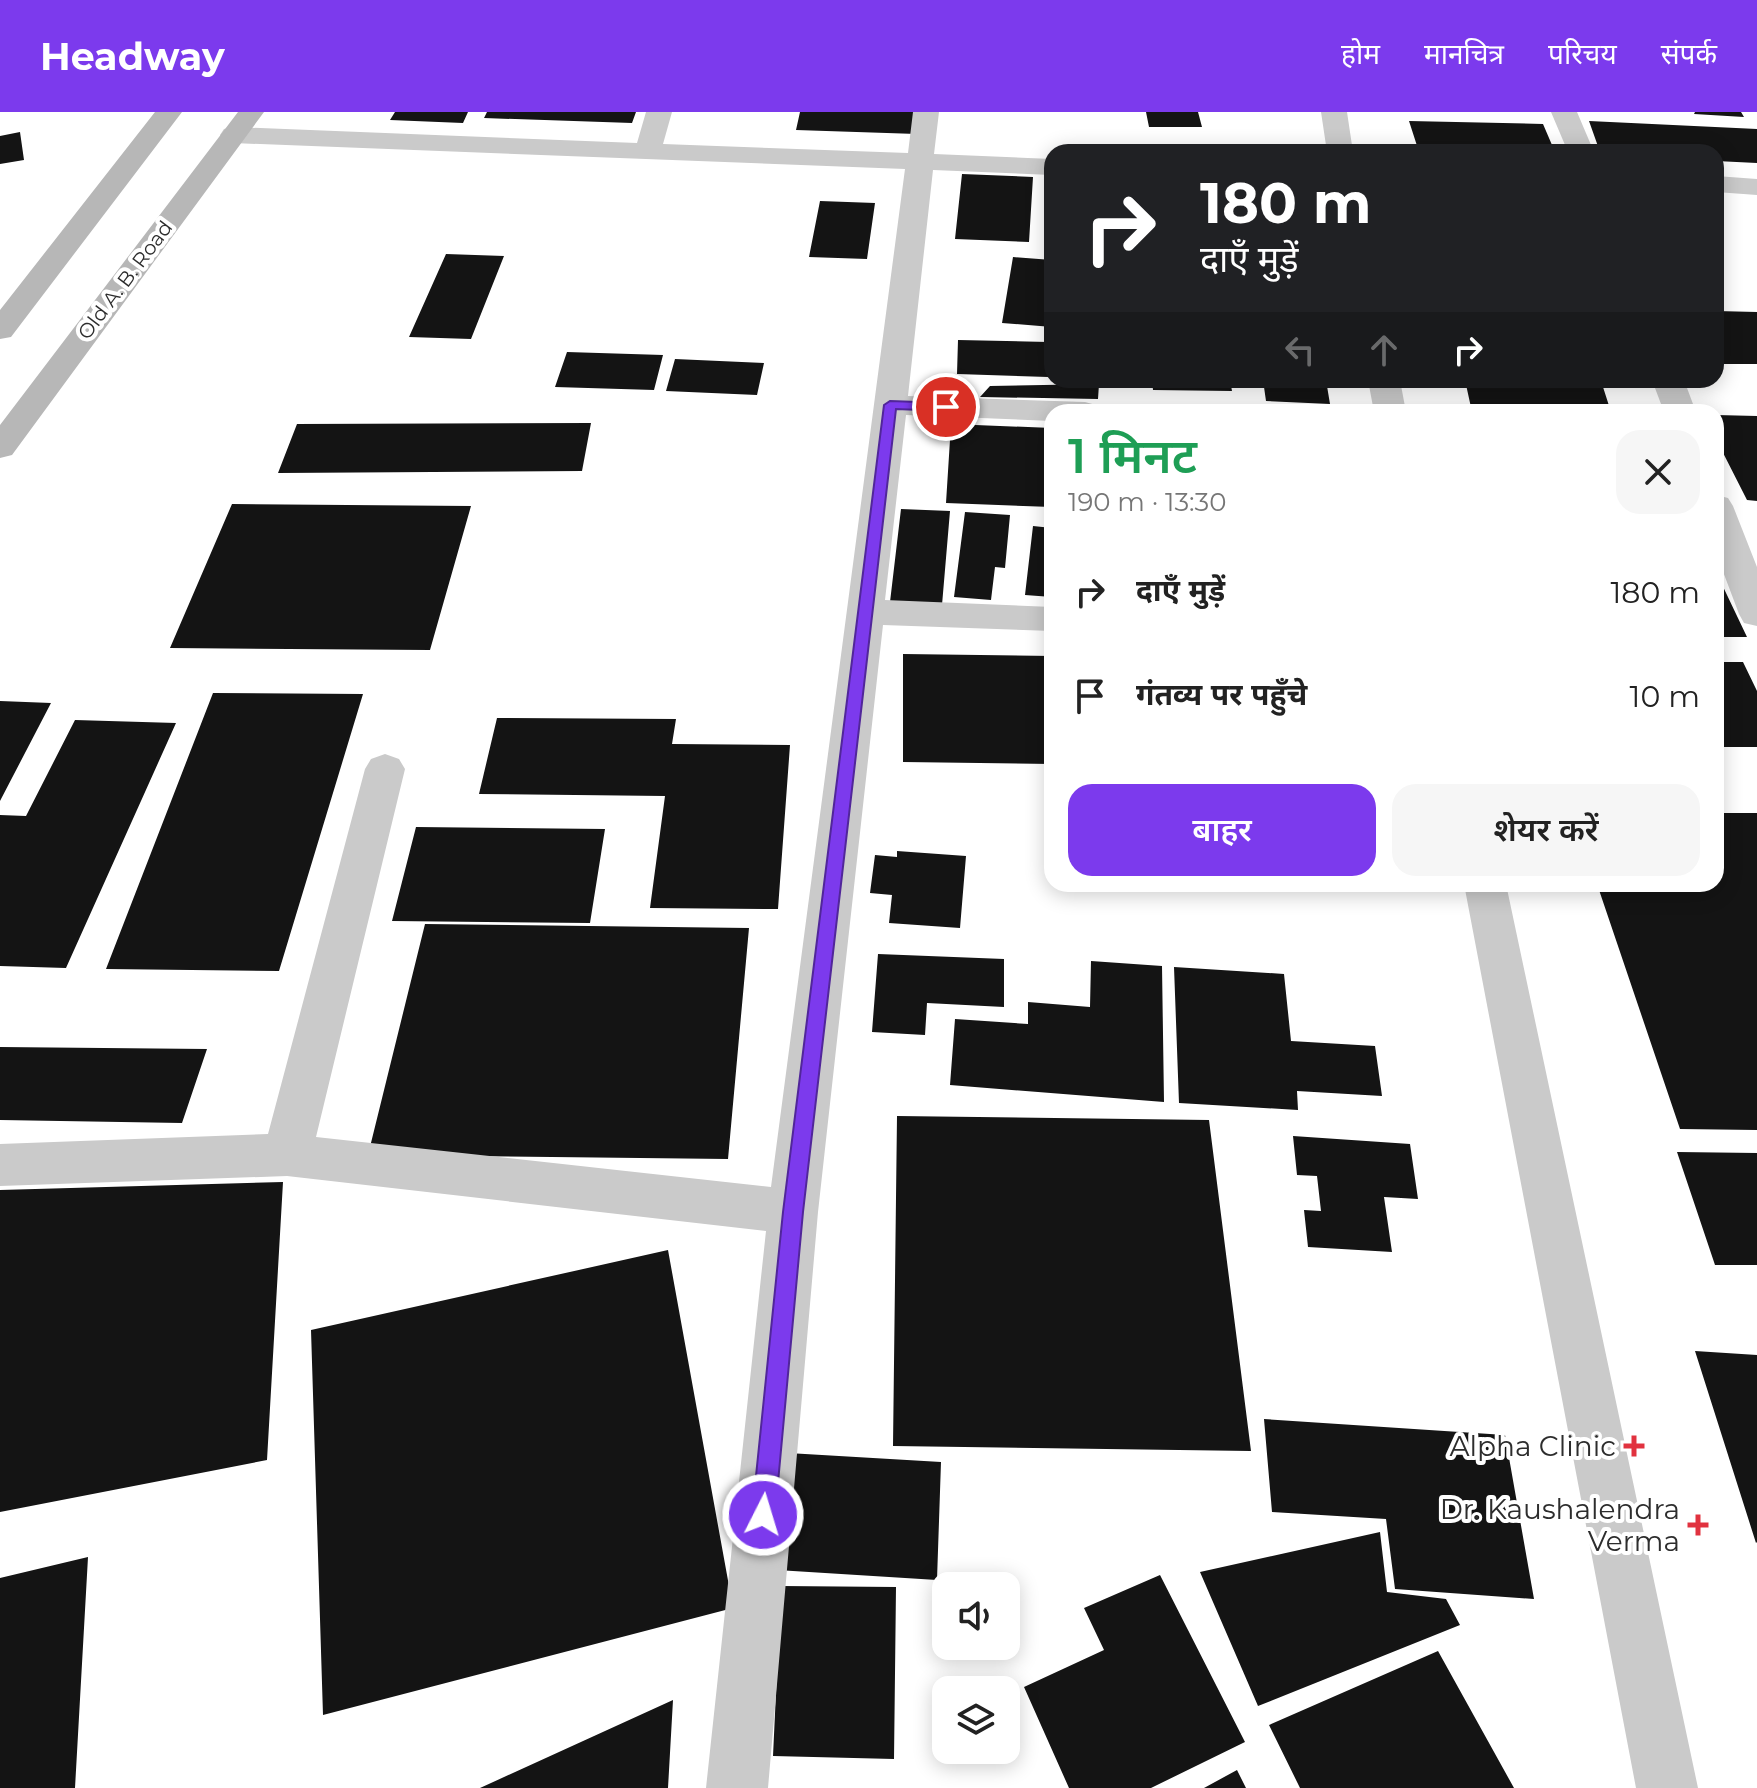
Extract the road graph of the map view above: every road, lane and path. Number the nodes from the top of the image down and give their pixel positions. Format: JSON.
{"nodes":[{"id":1,"x":169,"y":112,"type":"edge"},
{"id":2,"x":659,"y":112,"type":"edge"},
{"id":3,"x":926,"y":112,"type":"edge"},
{"id":4,"x":1334,"y":112,"type":"edge"},
{"id":5,"x":1564,"y":112,"type":"edge"},
{"id":6,"x":242,"y":124,"type":"edge"},
{"id":7,"x":1339,"y":144,"type":"edge"},
{"id":8,"x":1578,"y":144,"type":"edge"},
{"id":9,"x":648,"y":151,"type":"junction"},
{"id":10,"x":919,"y":161,"type":"junction"},
{"id":11,"x":1044,"y":167,"type":"edge"},
{"id":12,"x":1724,"y":185,"type":"edge"},
{"id":13,"x":1757,"y":187,"type":"edge"},
{"id":14,"x":0,"y":330,"type":"edge"},
{"id":15,"x":890,"y":405,"type":"junction"},
{"id":16,"x":1044,"y":411,"type":"edge"},
{"id":17,"x":0,"y":448,"type":"edge"},
{"id":18,"x":1724,"y":527,"type":"edge"},
{"id":19,"x":867,"y":612,"type":"junction"},
{"id":20,"x":1757,"y":614,"type":"edge"},
{"id":21,"x":1044,"y":619,"type":"edge"},
{"id":22,"x":385,"y":769,"type":"dead end"},
{"id":23,"x":1487,"y":892,"type":"edge"},
{"id":24,"x":287,"y":1155,"type":"junction"},
{"id":25,"x":0,"y":1165,"type":"edge"},
{"id":26,"x":793,"y":1212,"type":"junction"},
{"id":27,"x":737,"y":1788,"type":"edge"},
{"id":28,"x":1667,"y":1788,"type":"edge"}],
"edges":[{"from":1,"to":14,"type":"main road"},
{"from":2,"to":9,"type":"street"},
{"from":3,"to":10,"type":"street"},
{"from":4,"to":7,"type":"street"},
{"from":5,"to":8,"type":"street"},
{"from":6,"to":9,"type":"street"},
{"from":6,"to":17,"type":"main road","name":"Old A. B. Road"},
{"from":9,"to":10,"type":"street"},
{"from":10,"to":11,"type":"street"},
{"from":10,"to":15,"type":"street"},
{"from":12,"to":13,"type":"street"},
{"from":15,"to":16,"type":"street"},
{"from":15,"to":19,"type":"street"},
{"from":18,"to":20,"type":"street"},
{"from":19,"to":21,"type":"street"},
{"from":19,"to":26,"type":"street"},
{"from":22,"to":24,"type":"street"},
{"from":23,"to":28,"type":"street"},
{"from":24,"to":25,"type":"street"},
{"from":24,"to":26,"type":"street"},
{"from":26,"to":27,"type":"street"}]}
